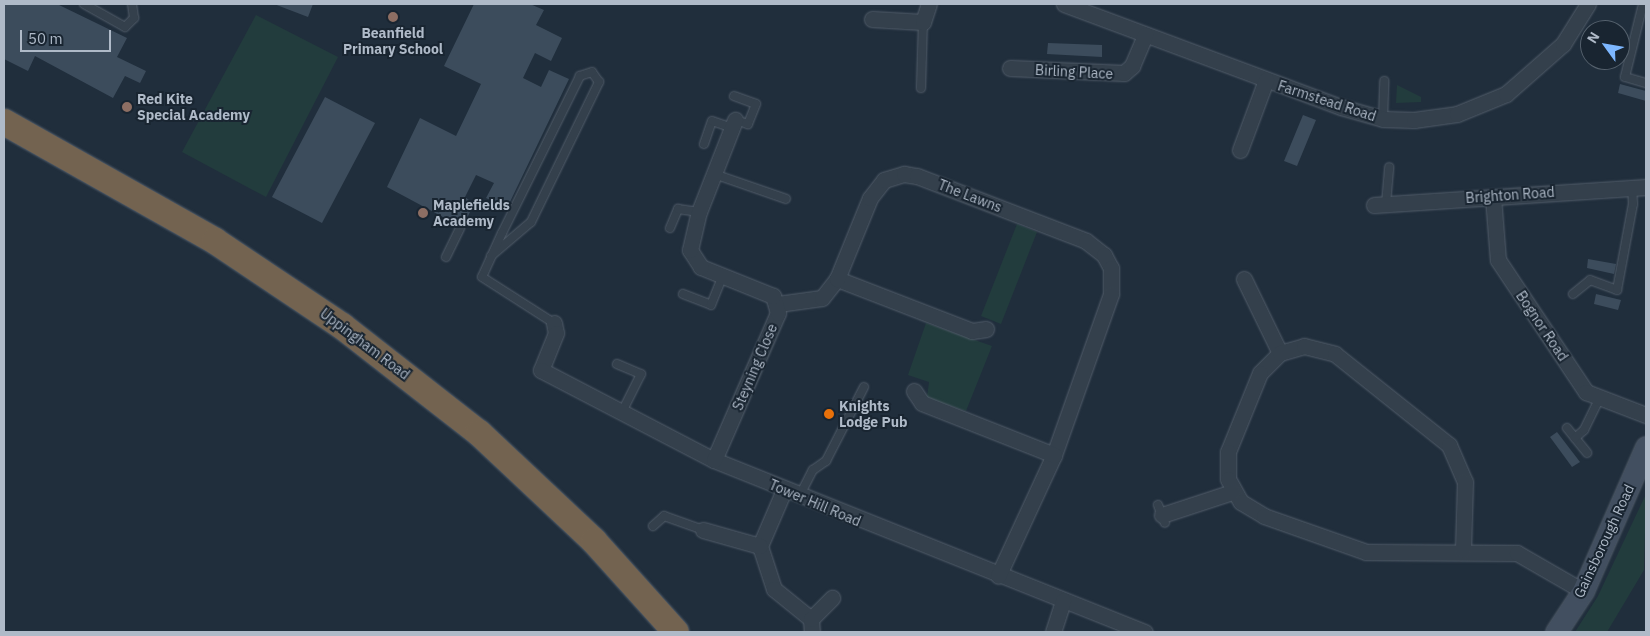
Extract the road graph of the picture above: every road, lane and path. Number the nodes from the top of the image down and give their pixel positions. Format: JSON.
{"nodes":[{"id":1,"x":82,"y":4,"type":"edge"},
{"id":2,"x":132,"y":4,"type":"edge"},
{"id":3,"x":929,"y":4,"type":"edge"},
{"id":4,"x":1064,"y":4,"type":"edge"},
{"id":5,"x":1588,"y":4,"type":"edge"},
{"id":6,"x":1643,"y":4,"type":"edge"},
{"id":7,"x":872,"y":18,"type":"dead end"},
{"id":8,"x":923,"y":22,"type":"junction"},
{"id":9,"x":1145,"y":35,"type":"junction"},
{"id":10,"x":1010,"y":68,"type":"dead end"},
{"id":11,"x":1266,"y":80,"type":"junction"},
{"id":12,"x":1384,"y":81,"type":"dead end"},
{"id":13,"x":1646,"y":83,"type":"edge"},
{"id":14,"x":921,"y":88,"type":"dead end"},
{"id":15,"x":734,"y":96,"type":"dead end"},
{"id":16,"x":1383,"y":119,"type":"junction"},
{"id":17,"x":4,"y":122,"type":"edge"},
{"id":18,"x":733,"y":124,"type":"junction"},
{"id":19,"x":704,"y":144,"type":"dead end"},
{"id":20,"x":1240,"y":150,"type":"dead end"},
{"id":21,"x":1390,"y":168,"type":"dead end"},
{"id":22,"x":714,"y":174,"type":"junction"},
{"id":23,"x":1639,"y":187,"type":"edge"},
{"id":24,"x":1494,"y":196,"type":"junction"},
{"id":25,"x":786,"y":199,"type":"dead end"},
{"id":26,"x":1380,"y":205,"type":"joint"},
{"id":27,"x":699,"y":212,"type":"junction"},
{"id":28,"x":460,"y":228,"type":"dead end"},
{"id":29,"x":670,"y":228,"type":"dead end"},
{"id":30,"x":491,"y":256,"type":"junction"},
{"id":31,"x":446,"y":257,"type":"dead end"},
{"id":32,"x":723,"y":275,"type":"junction"},
{"id":33,"x":837,"y":279,"type":"junction"},
{"id":34,"x":1244,"y":279,"type":"dead end"},
{"id":35,"x":683,"y":294,"type":"dead end"},
{"id":36,"x":1573,"y":294,"type":"dead end"},
{"id":37,"x":778,"y":304,"type":"junction"},
{"id":38,"x":554,"y":323,"type":"joint"},
{"id":39,"x":986,"y":329,"type":"dead end"},
{"id":40,"x":1280,"y":352,"type":"junction"},
{"id":41,"x":617,"y":364,"type":"dead end"},
{"id":42,"x":864,"y":387,"type":"dead end"},
{"id":43,"x":914,"y":391,"type":"dead end"},
{"id":44,"x":1599,"y":399,"type":"junction"},
{"id":45,"x":622,"y":412,"type":"junction"},
{"id":46,"x":1646,"y":415,"type":"edge"},
{"id":47,"x":1567,"y":428,"type":"dead end"},
{"id":48,"x":1575,"y":438,"type":"junction"},
{"id":49,"x":1646,"y":448,"type":"edge"},
{"id":50,"x":1587,"y":453,"type":"dead end"},
{"id":51,"x":1054,"y":455,"type":"junction"},
{"id":52,"x":714,"y":460,"type":"junction"},
{"id":53,"x":1642,"y":474,"type":"edge"},
{"id":54,"x":784,"y":490,"type":"junction"},
{"id":55,"x":1232,"y":492,"type":"junction"},
{"id":56,"x":799,"y":497,"type":"junction"},
{"id":57,"x":1161,"y":514,"type":"dead end"},
{"id":58,"x":653,"y":526,"type":"dead end"},
{"id":59,"x":703,"y":530,"type":"joint"},
{"id":60,"x":760,"y":546,"type":"junction"},
{"id":61,"x":1463,"y":550,"type":"junction"},
{"id":62,"x":998,"y":576,"type":"junction"},
{"id":63,"x":1583,"y":591,"type":"junction"},
{"id":64,"x":832,"y":598,"type":"dead end"},
{"id":65,"x":1063,"y":601,"type":"junction"},
{"id":66,"x":811,"y":626,"type":"edge"},
{"id":67,"x":676,"y":632,"type":"edge"},
{"id":68,"x":1053,"y":632,"type":"edge"},
{"id":69,"x":1145,"y":632,"type":"edge"},
{"id":70,"x":1556,"y":632,"type":"edge"}],
"edges":[{"from":1,"to":2,"type":"lane"},
{"from":3,"to":8,"type":"street"},
{"from":4,"to":9,"type":"street","name":"Farmstead Road"},
{"from":5,"to":16,"type":"street","name":"Farmstead Road"},
{"from":6,"to":13,"type":"lane"},
{"from":7,"to":8,"type":"street"},
{"from":8,"to":14,"type":"lane"},
{"from":9,"to":10,"type":"street","name":"Birling Place"},
{"from":9,"to":11,"type":"street","name":"Farmstead Road"},
{"from":11,"to":16,"type":"street","name":"Farmstead Road"},
{"from":11,"to":20,"type":"street"},
{"from":12,"to":16,"type":"lane"},
{"from":15,"to":18,"type":"lane"},
{"from":17,"to":67,"type":"highway","name":"Uppingham Road"},
{"from":18,"to":19,"type":"lane"},
{"from":18,"to":22,"type":"street","name":"Steyning Close"},
{"from":21,"to":26,"type":"lane"},
{"from":22,"to":25,"type":"lane"},
{"from":22,"to":27,"type":"street","name":"Steyning Close"},
{"from":23,"to":24,"type":"street","name":"Brighton Road"},
{"from":23,"to":36,"type":"lane"},
{"from":24,"to":26,"type":"street","name":"Brighton Road"},
{"from":24,"to":44,"type":"street","name":"Bognor Road"},
{"from":27,"to":29,"type":"lane"},
{"from":27,"to":32,"type":"street","name":"Steyning Close"},
{"from":28,"to":31,"type":"lane"},
{"from":30,"to":30,"type":"lane"},
{"from":30,"to":38,"type":"lane"},
{"from":32,"to":35,"type":"lane"},
{"from":32,"to":37,"type":"street","name":"Steyning Close"},
{"from":33,"to":37,"type":"street","name":"The Lawns"},
{"from":33,"to":39,"type":"street"},
{"from":33,"to":51,"type":"street","name":"The Lawns"},
{"from":34,"to":40,"type":"street"},
{"from":37,"to":52,"type":"street","name":"Steyning Close"},
{"from":38,"to":45,"type":"street","name":"Tower Hill Road"},
{"from":40,"to":55,"type":"street"},
{"from":40,"to":61,"type":"street"},
{"from":41,"to":45,"type":"lane"},
{"from":42,"to":56,"type":"lane"},
{"from":43,"to":51,"type":"street"},
{"from":44,"to":46,"type":"street","name":"Bognor Road"},
{"from":44,"to":48,"type":"lane"},
{"from":45,"to":52,"type":"street","name":"Tower Hill Road"},
{"from":47,"to":48,"type":"lane"},
{"from":48,"to":50,"type":"lane"},
{"from":49,"to":53,"type":"street","name":"Gainsborough Road"},
{"from":51,"to":62,"type":"street","name":"The Lawns"},
{"from":52,"to":54,"type":"street","name":"Tower Hill Road"},
{"from":53,"to":63,"type":"street","name":"Gainsborough Road"},
{"from":54,"to":56,"type":"street","name":"Tower Hill Road"},
{"from":54,"to":60,"type":"street"},
{"from":55,"to":57,"type":"street"},
{"from":55,"to":61,"type":"street"},
{"from":56,"to":62,"type":"street","name":"Tower Hill Road"},
{"from":58,"to":59,"type":"lane"},
{"from":59,"to":60,"type":"street"},
{"from":60,"to":66,"type":"street"},
{"from":61,"to":63,"type":"street"},
{"from":62,"to":65,"type":"street","name":"Tower Hill Road"},
{"from":63,"to":70,"type":"street","name":"Gainsborough Road"},
{"from":64,"to":66,"type":"street"},
{"from":65,"to":68,"type":"street"},
{"from":65,"to":69,"type":"street","name":"Tower Hill Road"}]}
